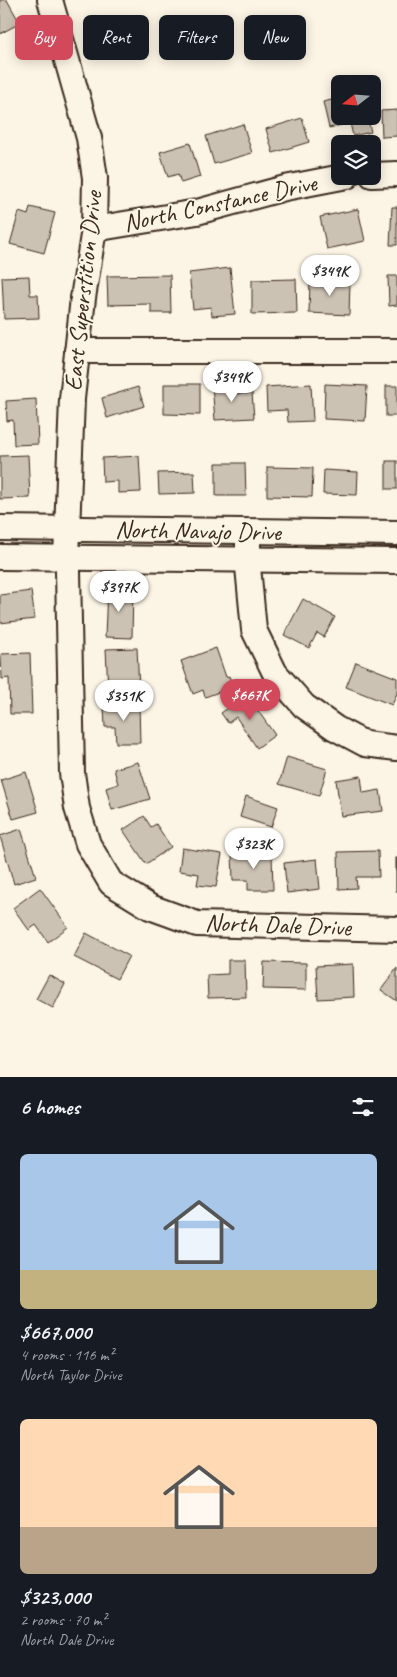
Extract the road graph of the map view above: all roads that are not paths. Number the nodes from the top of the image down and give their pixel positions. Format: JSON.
{"nodes":[{"id":1,"x":50,"y":0,"type":"edge"},
{"id":2,"x":397,"y":174,"type":"edge"},
{"id":3,"x":381,"y":175,"type":"edge"},
{"id":4,"x":331,"y":179,"type":"edge"},
{"id":5,"x":94,"y":229,"type":"junction"},
{"id":6,"x":77,"y":351,"type":"junction"},
{"id":7,"x":397,"y":351,"type":"edge"},
{"id":8,"x":0,"y":528,"type":"edge"},
{"id":9,"x":68,"y":529,"type":"junction"},
{"id":10,"x":248,"y":532,"type":"junction"},
{"id":11,"x":397,"y":533,"type":"edge"},
{"id":12,"x":0,"y":557,"type":"edge"},
{"id":13,"x":66,"y":558,"type":"junction"},
{"id":14,"x":248,"y":560,"type":"junction"},
{"id":15,"x":397,"y":561,"type":"edge"},
{"id":16,"x":397,"y":748,"type":"edge"},
{"id":17,"x":397,"y":929,"type":"edge"}],
"edges":[{"from":1,"to":5,"type":"street","name":"East Superstition Drive"},
{"from":2,"to":3,"type":"street"},
{"from":4,"to":5,"type":"street","name":"North Constance Drive"},
{"from":5,"to":6,"type":"street","name":"East Superstition Drive"},
{"from":6,"to":7,"type":"street"},
{"from":6,"to":9,"type":"street","name":"East Superstition Drive"},
{"from":8,"to":9,"type":"street","name":"North Navajo Drive"},
{"from":9,"to":10,"type":"street","name":"North Navajo Drive"},
{"from":9,"to":13,"type":"street","name":"East Superstition Drive"},
{"from":10,"to":11,"type":"street","name":"North Navajo Drive"},
{"from":10,"to":14,"type":"street"},
{"from":12,"to":13,"type":"street","name":"North Navajo Drive"},
{"from":13,"to":14,"type":"street","name":"North Navajo Drive"},
{"from":13,"to":17,"type":"street","name":"North Dale Drive"},
{"from":14,"to":15,"type":"street","name":"North Navajo Drive"},
{"from":14,"to":16,"type":"street"}]}
